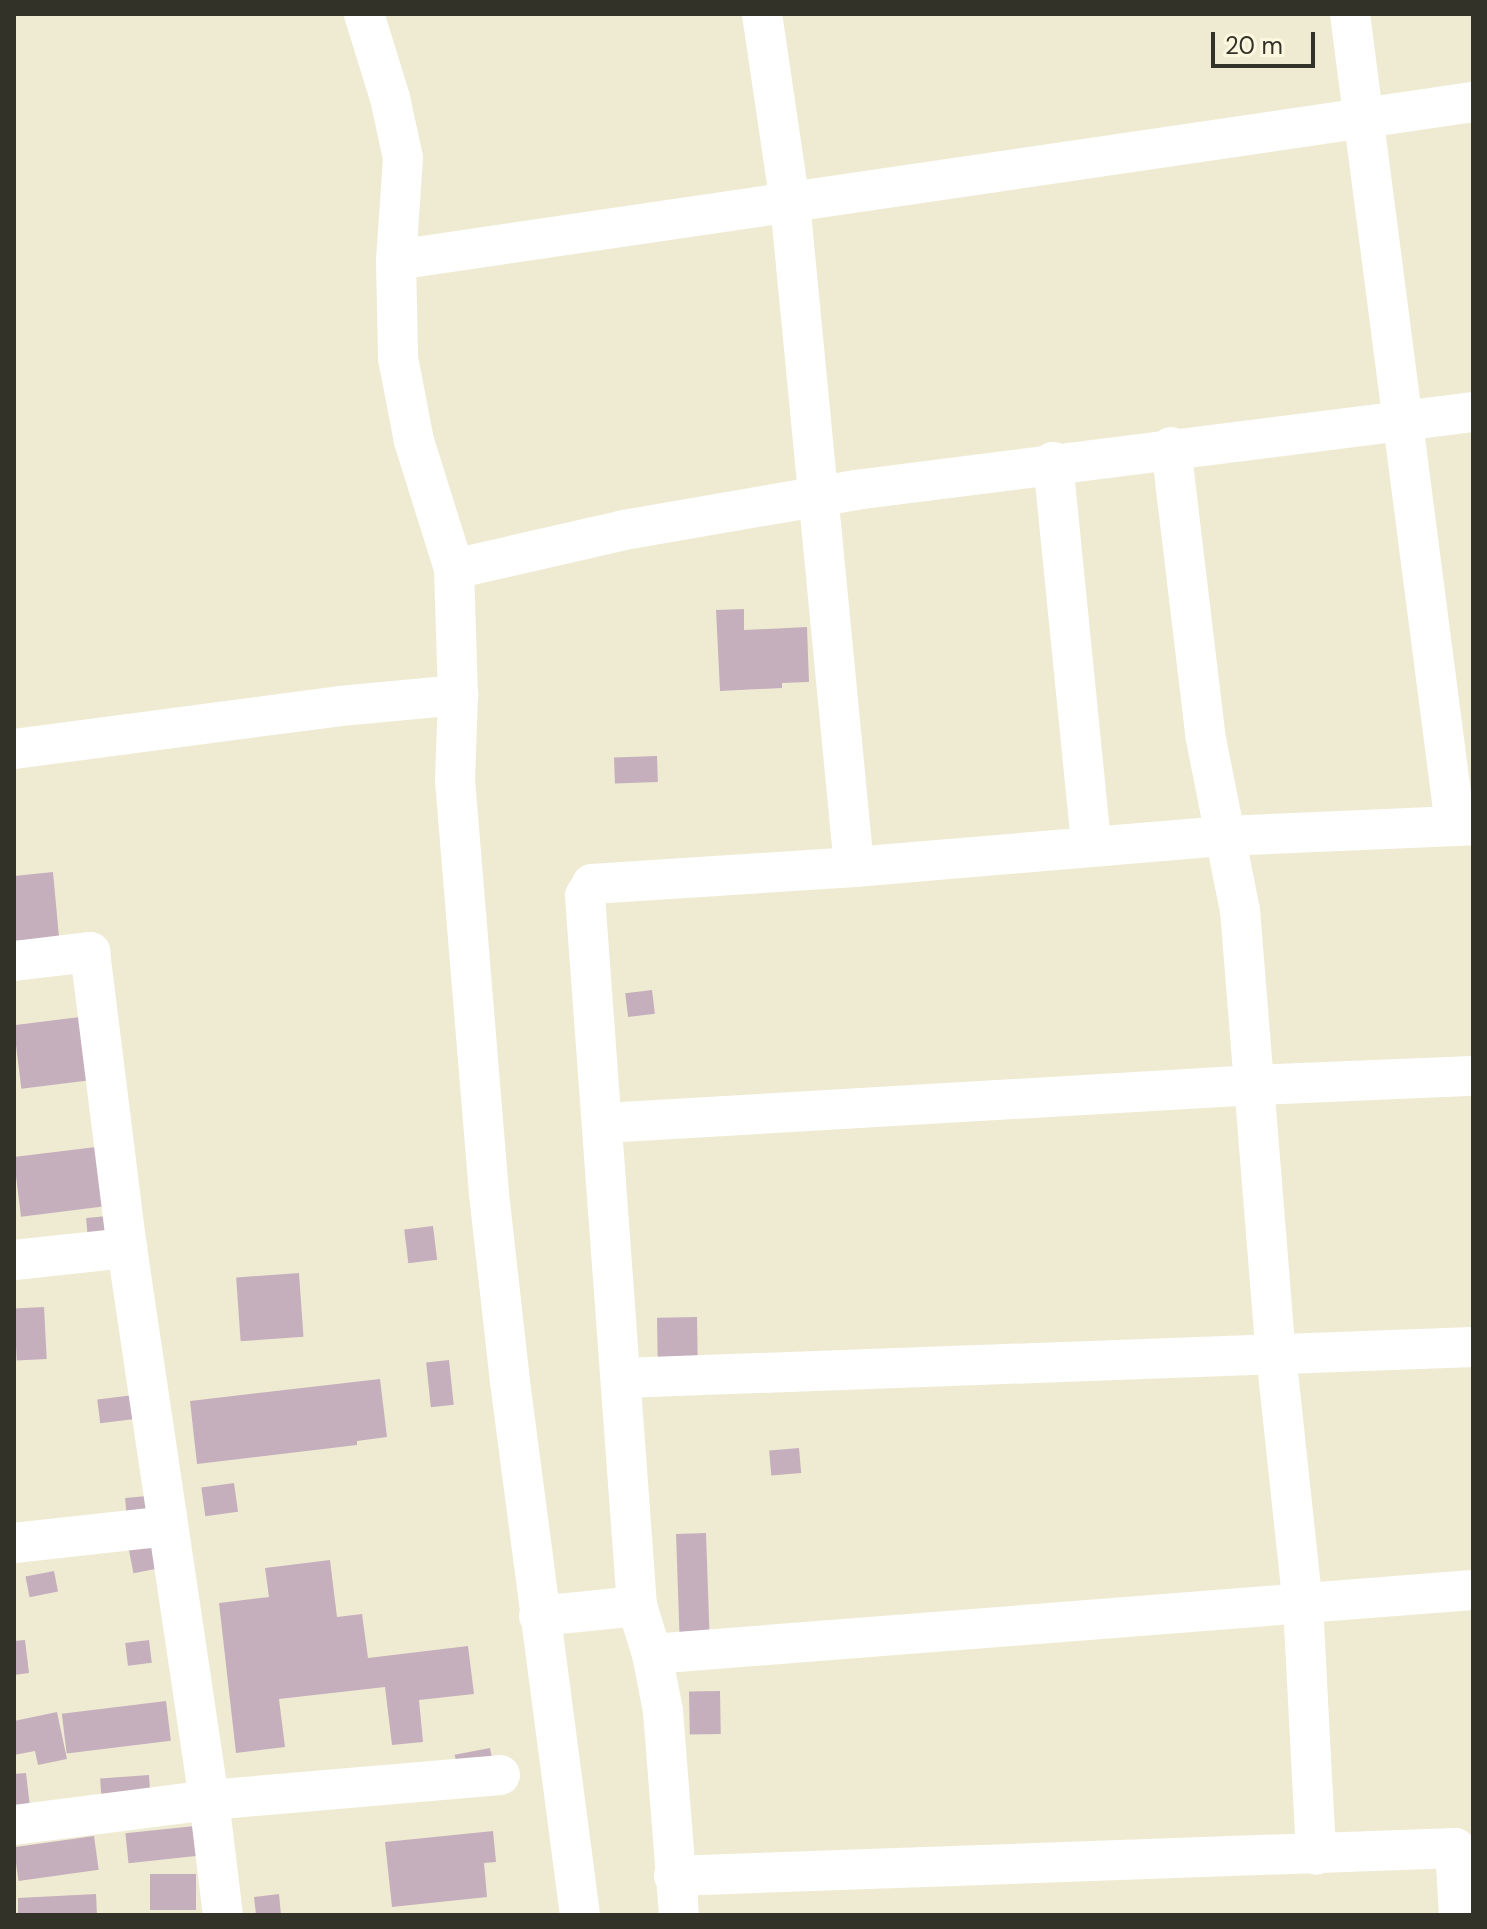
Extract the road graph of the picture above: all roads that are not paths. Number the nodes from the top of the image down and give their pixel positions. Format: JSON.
{"nodes":[{"id":1,"x":364,"y":14,"type":"edge"},
{"id":2,"x":762,"y":14,"type":"edge"},
{"id":3,"x":1350,"y":14,"type":"edge"},
{"id":4,"x":1473,"y":102,"type":"edge"},
{"id":5,"x":1362,"y":118,"type":"junction"},
{"id":6,"x":790,"y":203,"type":"junction"},
{"id":7,"x":396,"y":260,"type":"junction"},
{"id":8,"x":1473,"y":412,"type":"edge"},
{"id":9,"x":1400,"y":420,"type":"junction"},
{"id":10,"x":1171,"y":447,"type":"junction"},
{"id":11,"x":1053,"y":462,"type":"junction"},
{"id":12,"x":819,"y":498,"type":"junction"},
{"id":13,"x":454,"y":569,"type":"junction"},
{"id":14,"x":458,"y":695,"type":"junction"},
{"id":15,"x":14,"y":749,"type":"edge"},
{"id":16,"x":1464,"y":825,"type":"edge"},
{"id":17,"x":1225,"y":836,"type":"junction"},
{"id":18,"x":1091,"y":845,"type":"junction"},
{"id":19,"x":854,"y":867,"type":"junction"},
{"id":20,"x":14,"y":961,"type":"edge"},
{"id":21,"x":1473,"y":1076,"type":"edge"},
{"id":22,"x":1255,"y":1085,"type":"junction"},
{"id":23,"x":604,"y":1123,"type":"junction"},
{"id":24,"x":127,"y":1248,"type":"junction"},
{"id":25,"x":14,"y":1260,"type":"edge"},
{"id":26,"x":1473,"y":1347,"type":"edge"},
{"id":27,"x":1276,"y":1354,"type":"junction"},
{"id":28,"x":623,"y":1378,"type":"junction"},
{"id":29,"x":167,"y":1526,"type":"junction"},
{"id":30,"x":14,"y":1543,"type":"edge"},
{"id":31,"x":1473,"y":1590,"type":"edge"},
{"id":32,"x":1303,"y":1605,"type":"junction"},
{"id":33,"x":637,"y":1606,"type":"junction"},
{"id":34,"x":539,"y":1616,"type":"junction"},
{"id":35,"x":652,"y":1654,"type":"junction"},
{"id":36,"x":500,"y":1775,"type":"dead end"},
{"id":37,"x":209,"y":1800,"type":"junction"},
{"id":38,"x":14,"y":1825,"type":"edge"},
{"id":39,"x":1316,"y":1855,"type":"junction"},
{"id":40,"x":676,"y":1896,"type":"edge"},
{"id":41,"x":223,"y":1915,"type":"edge"},
{"id":42,"x":580,"y":1915,"type":"edge"},
{"id":43,"x":1459,"y":1915,"type":"edge"}],
"edges":[{"from":1,"to":7,"type":"street"},
{"from":2,"to":6,"type":"street"},
{"from":3,"to":5,"type":"street"},
{"from":4,"to":5,"type":"street"},
{"from":5,"to":6,"type":"street"},
{"from":5,"to":9,"type":"street"},
{"from":6,"to":7,"type":"street"},
{"from":6,"to":12,"type":"street"},
{"from":7,"to":13,"type":"street"},
{"from":8,"to":9,"type":"street"},
{"from":9,"to":10,"type":"street"},
{"from":9,"to":16,"type":"street"},
{"from":10,"to":11,"type":"street"},
{"from":10,"to":17,"type":"street"},
{"from":11,"to":12,"type":"street"},
{"from":11,"to":18,"type":"street"},
{"from":12,"to":13,"type":"street"},
{"from":12,"to":19,"type":"street"},
{"from":13,"to":14,"type":"street"},
{"from":14,"to":15,"type":"street"},
{"from":14,"to":34,"type":"street"},
{"from":16,"to":17,"type":"street"},
{"from":17,"to":18,"type":"street"},
{"from":17,"to":22,"type":"street"},
{"from":18,"to":19,"type":"street"},
{"from":19,"to":23,"type":"street"},
{"from":20,"to":24,"type":"street"},
{"from":21,"to":22,"type":"street"},
{"from":22,"to":23,"type":"street"},
{"from":22,"to":27,"type":"street"},
{"from":23,"to":28,"type":"street"},
{"from":24,"to":25,"type":"street"},
{"from":24,"to":29,"type":"street"},
{"from":26,"to":27,"type":"street"},
{"from":27,"to":28,"type":"street"},
{"from":27,"to":32,"type":"street"},
{"from":28,"to":33,"type":"street"},
{"from":29,"to":30,"type":"street"},
{"from":29,"to":37,"type":"street"},
{"from":31,"to":32,"type":"street"},
{"from":32,"to":35,"type":"street"},
{"from":32,"to":39,"type":"street"},
{"from":33,"to":34,"type":"street"},
{"from":33,"to":35,"type":"street"},
{"from":34,"to":42,"type":"street"},
{"from":35,"to":40,"type":"street"},
{"from":36,"to":37,"type":"street"},
{"from":37,"to":38,"type":"street"},
{"from":37,"to":41,"type":"street"},
{"from":39,"to":40,"type":"street"},
{"from":39,"to":43,"type":"street"}]}
